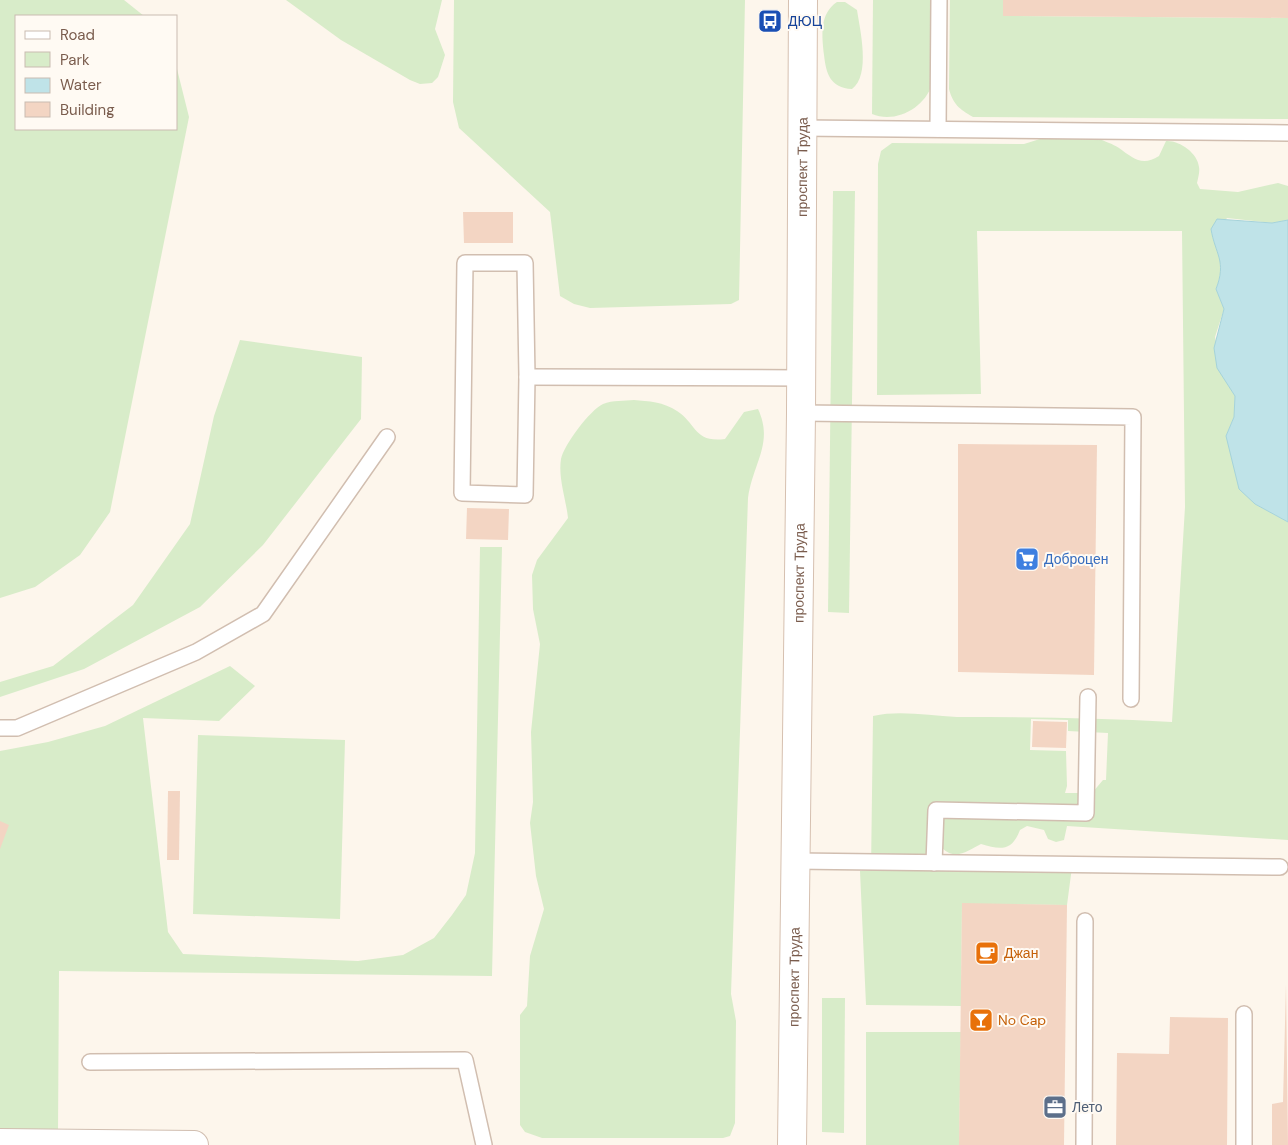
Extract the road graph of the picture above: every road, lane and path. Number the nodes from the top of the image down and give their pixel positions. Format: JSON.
{"nodes":[{"id":1,"x":803,"y":0,"type":"edge"},
{"id":2,"x":940,"y":0,"type":"edge"},
{"id":3,"x":801,"y":128,"type":"junction"},
{"id":4,"x":938,"y":129,"type":"junction"},
{"id":5,"x":1288,"y":133,"type":"edge"},
{"id":6,"x":527,"y":377,"type":"junction"},
{"id":7,"x":800,"y":378,"type":"junction"},
{"id":8,"x":801,"y":413,"type":"junction"},
{"id":9,"x":387,"y":438,"type":"dead end"},
{"id":10,"x":1088,"y":697,"type":"dead end"},
{"id":11,"x":1131,"y":698,"type":"dead end"},
{"id":12,"x":0,"y":728,"type":"edge"},
{"id":13,"x":795,"y":862,"type":"junction"},
{"id":14,"x":934,"y":863,"type":"junction"},
{"id":15,"x":1280,"y":867,"type":"dead end"},
{"id":16,"x":1085,"y":921,"type":"dead end"},
{"id":17,"x":1244,"y":1014,"type":"dead end"},
{"id":18,"x":90,"y":1062,"type":"dead end"},
{"id":19,"x":0,"y":1143,"type":"edge"},
{"id":20,"x":56,"y":1144,"type":"edge"},
{"id":21,"x":194,"y":1145,"type":"edge"},
{"id":22,"x":484,"y":1145,"type":"edge"},
{"id":23,"x":792,"y":1145,"type":"edge"},
{"id":24,"x":1084,"y":1145,"type":"edge"},
{"id":25,"x":1244,"y":1145,"type":"edge"}],
"edges":[{"from":1,"to":3,"type":"main road","name":"проспект Труда"},
{"from":2,"to":4,"type":"lane"},
{"from":3,"to":4,"type":"lane"},
{"from":3,"to":7,"type":"main road","name":"проспект Труда"},
{"from":4,"to":5,"type":"lane"},
{"from":6,"to":6,"type":"lane"},
{"from":6,"to":7,"type":"lane"},
{"from":7,"to":8,"type":"main road","name":"проспект Труда"},
{"from":8,"to":11,"type":"lane"},
{"from":8,"to":13,"type":"main road","name":"проспект Труда"},
{"from":9,"to":12,"type":"lane"},
{"from":10,"to":14,"type":"lane"},
{"from":13,"to":14,"type":"lane"},
{"from":13,"to":23,"type":"main road","name":"проспект Труда"},
{"from":14,"to":15,"type":"lane"},
{"from":16,"to":24,"type":"lane"},
{"from":17,"to":25,"type":"lane"},
{"from":18,"to":22,"type":"lane"},
{"from":19,"to":20,"type":"main road"},
{"from":20,"to":21,"type":"main road"}]}
